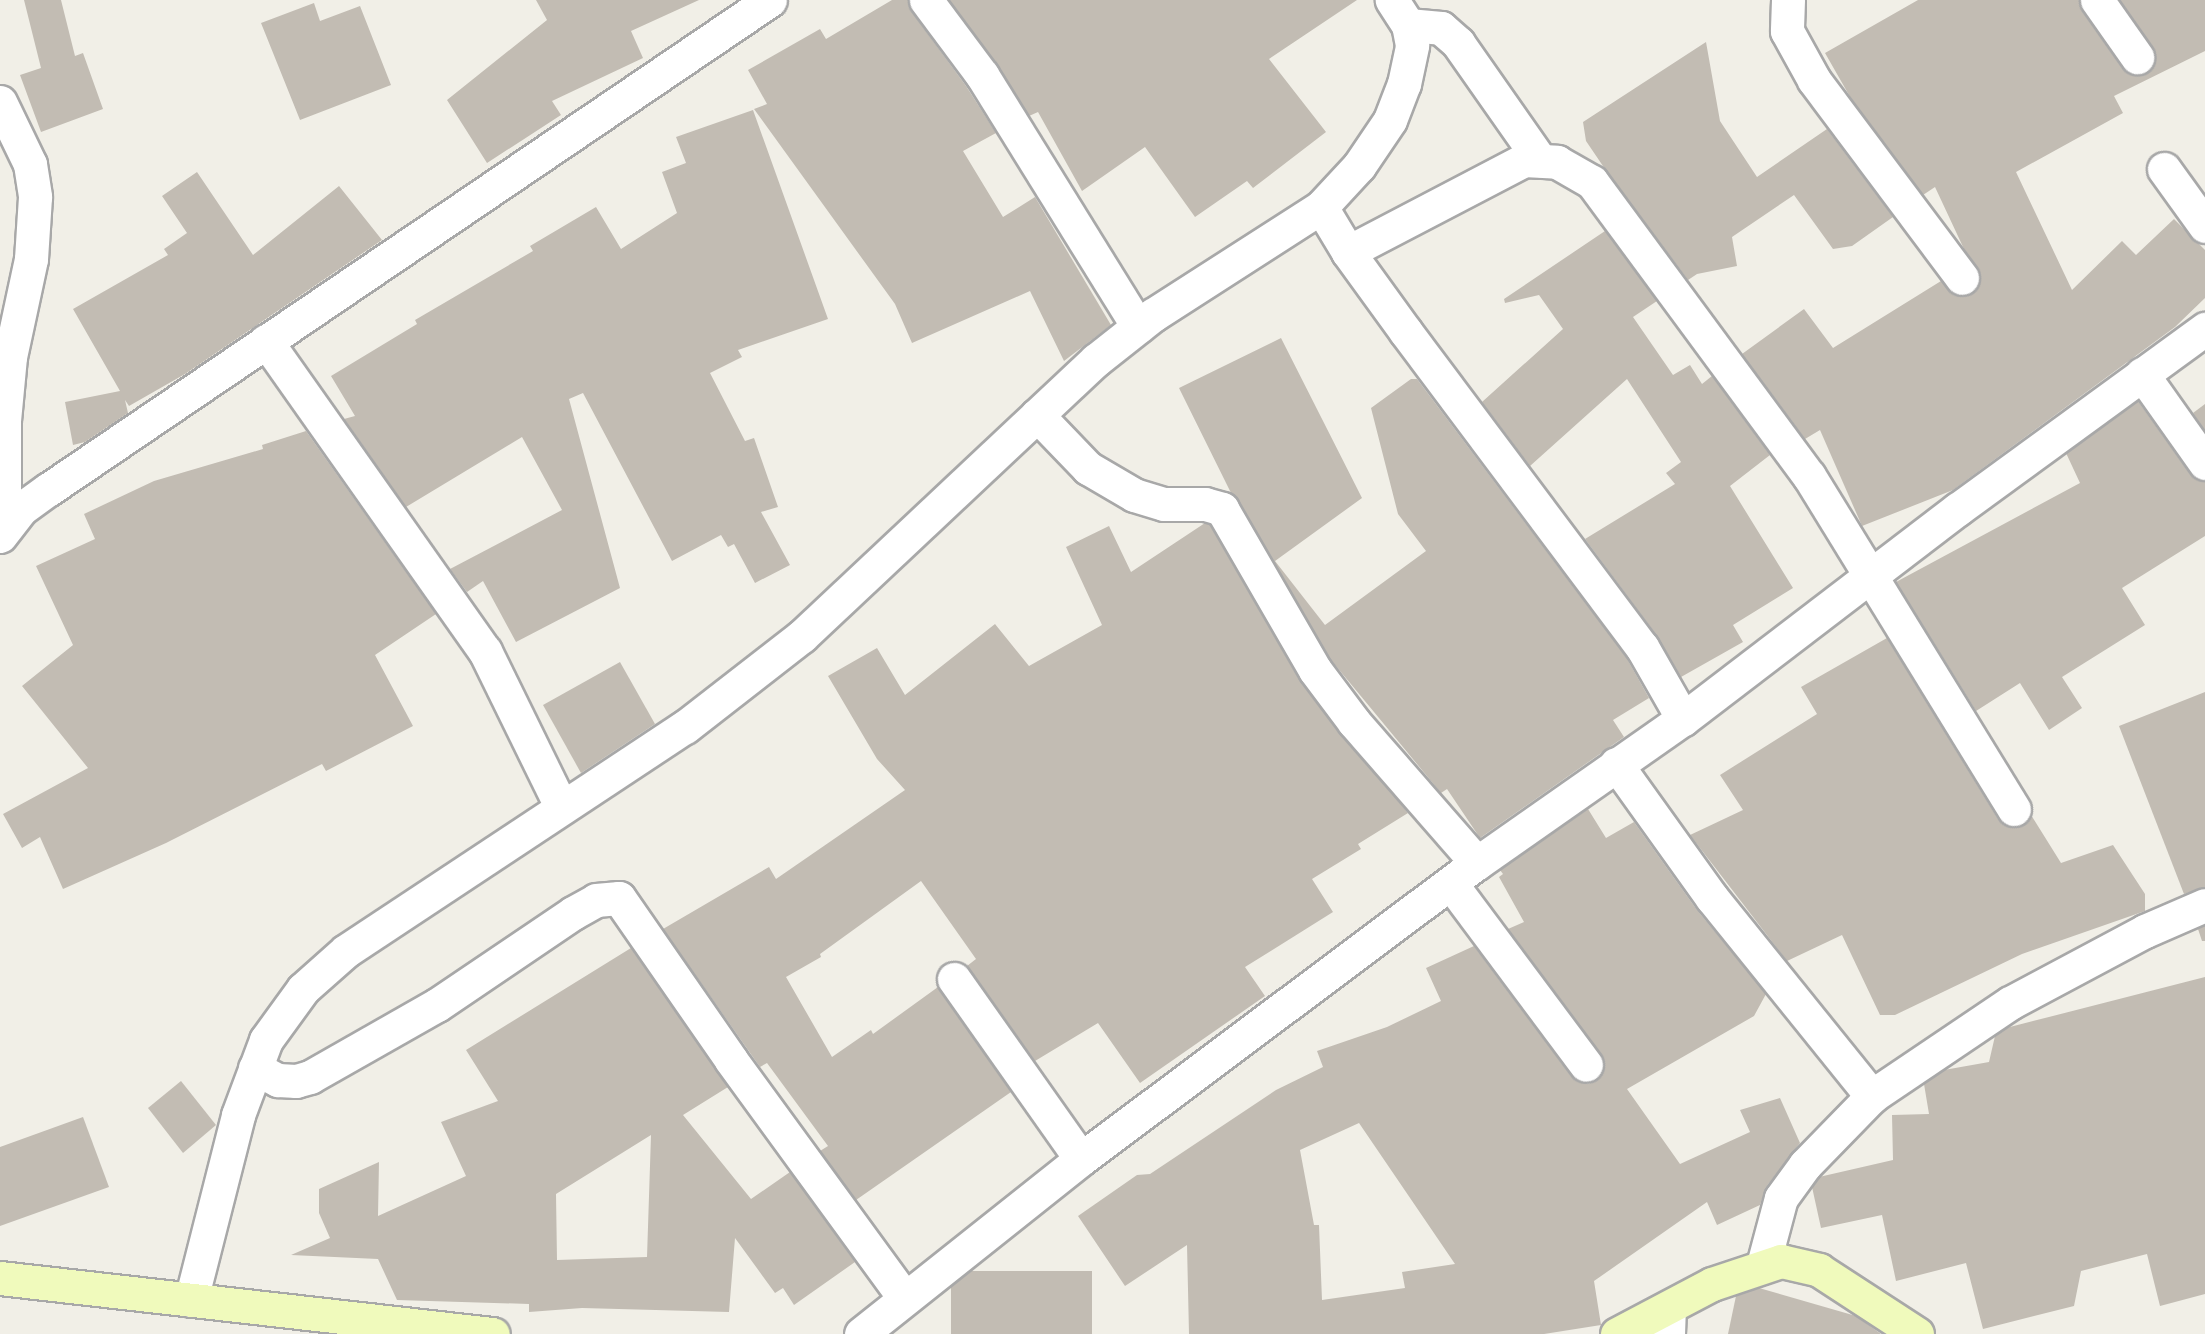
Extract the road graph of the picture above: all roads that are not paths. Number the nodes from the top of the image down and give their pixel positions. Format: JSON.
{"nodes":[{"id":1,"x":770,"y":0,"type":"edge"},
{"id":2,"x":926,"y":0,"type":"edge"},
{"id":3,"x":1788,"y":0,"type":"edge"},
{"id":4,"x":2097,"y":0,"type":"edge"},
{"id":5,"x":1400,"y":12,"type":"edge"},
{"id":6,"x":2137,"y":57,"type":"dead end"},
{"id":7,"x":0,"y":102,"type":"edge"},
{"id":8,"x":1540,"y":160,"type":"junction"},
{"id":9,"x":2164,"y":169,"type":"dead end"},
{"id":10,"x":1321,"y":207,"type":"junction"},
{"id":11,"x":2205,"y":226,"type":"edge"},
{"id":12,"x":1348,"y":252,"type":"junction"},
{"id":13,"x":1962,"y":278,"type":"dead end"},
{"id":14,"x":1138,"y":327,"type":"junction"},
{"id":15,"x":2205,"y":329,"type":"edge"},
{"id":16,"x":266,"y":342,"type":"junction"},
{"id":17,"x":2142,"y":374,"type":"junction"},
{"id":18,"x":1037,"y":415,"type":"junction"},
{"id":19,"x":2205,"y":463,"type":"edge"},
{"id":20,"x":2,"y":533,"type":"edge"},
{"id":21,"x":1873,"y":575,"type":"junction"},
{"id":22,"x":1683,"y":719,"type":"junction"},
{"id":23,"x":1616,"y":764,"type":"junction"},
{"id":24,"x":561,"y":806,"type":"junction"},
{"id":25,"x":2014,"y":809,"type":"dead end"},
{"id":26,"x":1478,"y":863,"type":"junction"},
{"id":27,"x":1452,"y":885,"type":"junction"},
{"id":28,"x":2205,"y":905,"type":"edge"},
{"id":29,"x":954,"y":979,"type":"dead end"},
{"id":30,"x":1586,"y":1065,"type":"dead end"},
{"id":31,"x":255,"y":1068,"type":"junction"},
{"id":32,"x":1872,"y":1096,"type":"junction"},
{"id":33,"x":1081,"y":1159,"type":"junction"},
{"id":34,"x":1763,"y":1265,"type":"junction"},
{"id":35,"x":0,"y":1278,"type":"edge"},
{"id":36,"x":904,"y":1297,"type":"junction"},
{"id":37,"x":191,"y":1300,"type":"junction"},
{"id":38,"x":1668,"y":1321,"type":"edge"},
{"id":39,"x":493,"y":1334,"type":"edge"},
{"id":40,"x":861,"y":1334,"type":"edge"},
{"id":41,"x":1617,"y":1334,"type":"edge"},
{"id":42,"x":1917,"y":1334,"type":"edge"}],
"edges":[{"from":1,"to":16,"type":"street"},
{"from":2,"to":14,"type":"street"},
{"from":3,"to":13,"type":"street"},
{"from":4,"to":6,"type":"street"},
{"from":5,"to":8,"type":"street"},
{"from":5,"to":10,"type":"street"},
{"from":7,"to":20,"type":"street"},
{"from":8,"to":12,"type":"street"},
{"from":8,"to":21,"type":"street"},
{"from":9,"to":11,"type":"street"},
{"from":10,"to":12,"type":"street"},
{"from":10,"to":14,"type":"street"},
{"from":12,"to":22,"type":"street"},
{"from":14,"to":18,"type":"street"},
{"from":15,"to":17,"type":"street"},
{"from":16,"to":20,"type":"street"},
{"from":16,"to":24,"type":"street"},
{"from":17,"to":19,"type":"street"},
{"from":17,"to":21,"type":"street"},
{"from":18,"to":24,"type":"street"},
{"from":18,"to":26,"type":"street"},
{"from":21,"to":22,"type":"street"},
{"from":21,"to":25,"type":"street"},
{"from":22,"to":23,"type":"street"},
{"from":23,"to":26,"type":"street"},
{"from":23,"to":32,"type":"street"},
{"from":24,"to":31,"type":"street"},
{"from":26,"to":27,"type":"street"},
{"from":27,"to":30,"type":"street"},
{"from":27,"to":33,"type":"street"},
{"from":28,"to":32,"type":"street"},
{"from":29,"to":33,"type":"street"},
{"from":31,"to":36,"type":"street"},
{"from":31,"to":37,"type":"street"},
{"from":32,"to":34,"type":"street"},
{"from":33,"to":36,"type":"street"},
{"from":34,"to":38,"type":"street"},
{"from":34,"to":42,"type":"street"},
{"from":35,"to":37,"type":"street"},
{"from":36,"to":40,"type":"street"},
{"from":37,"to":39,"type":"street"},
{"from":38,"to":41,"type":"street"}]}
